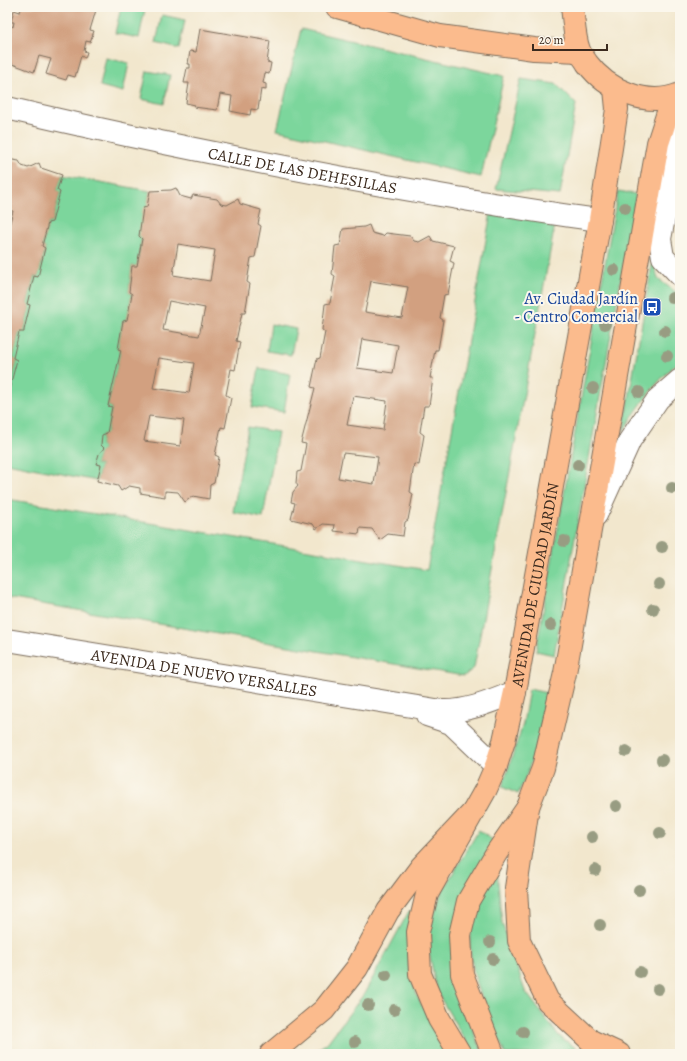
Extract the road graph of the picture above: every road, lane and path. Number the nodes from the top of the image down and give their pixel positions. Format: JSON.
{"nodes":[{"id":1,"x":337,"y":7,"type":"edge"},
{"id":2,"x":572,"y":7,"type":"edge"},
{"id":3,"x":579,"y":51,"type":"junction"},
{"id":4,"x":615,"y":89,"type":"junction"},
{"id":5,"x":677,"y":95,"type":"edge"},
{"id":6,"x":7,"y":108,"type":"edge"},
{"id":7,"x":680,"y":133,"type":"edge"},
{"id":8,"x":600,"y":220,"type":"junction"},
{"id":9,"x":680,"y":275,"type":"edge"},
{"id":10,"x":680,"y":380,"type":"edge"},
{"id":11,"x":589,"y":531,"type":"junction"},
{"id":12,"x":7,"y":640,"type":"edge"},
{"id":13,"x":515,"y":692,"type":"junction"},
{"id":14,"x":402,"y":705,"type":"junction"},
{"id":15,"x":496,"y":766,"type":"junction"},
{"id":16,"x":528,"y":807,"type":"junction"},
{"id":17,"x":474,"y":811,"type":"junction"},
{"id":18,"x":271,"y":1054,"type":"edge"},
{"id":19,"x":460,"y":1054,"type":"edge"},
{"id":20,"x":493,"y":1054,"type":"edge"},
{"id":21,"x":619,"y":1054,"type":"edge"}],
"edges":[{"from":1,"to":3,"type":"main road"},
{"from":2,"to":3,"type":"main road"},
{"from":3,"to":4,"type":"main road"},
{"from":4,"to":5,"type":"main road"},
{"from":4,"to":8,"type":"main road","name":"AVENIDA DE CIUDAD JARDÍN"},
{"from":5,"to":11,"type":"main road"},
{"from":6,"to":8,"type":"street","name":"CALLE DE LAS DEHESILLAS"},
{"from":7,"to":9,"type":"street"},
{"from":8,"to":13,"type":"main road","name":"AVENIDA DE CIUDAD JARDÍN"},
{"from":10,"to":11,"type":"street"},
{"from":11,"to":16,"type":"main road"},
{"from":12,"to":14,"type":"street","name":"AVENIDA DE NUEVO VERSALLES"},
{"from":13,"to":14,"type":"street","name":"AVENIDA DE NUEVO VERSALLES"},
{"from":13,"to":15,"type":"main road","name":"AVENIDA DE CIUDAD JARDÍN"},
{"from":14,"to":15,"type":"street","name":"AVENIDA DE NUEVO VERSALLES"},
{"from":15,"to":17,"type":"main road","name":"AVENIDA DE CIUDAD JARDÍN"},
{"from":16,"to":20,"type":"main road"},
{"from":16,"to":21,"type":"main road"},
{"from":17,"to":18,"type":"main road"},
{"from":17,"to":19,"type":"main road","name":"AVENIDA DE CIUDAD JARDÍN"}]}
